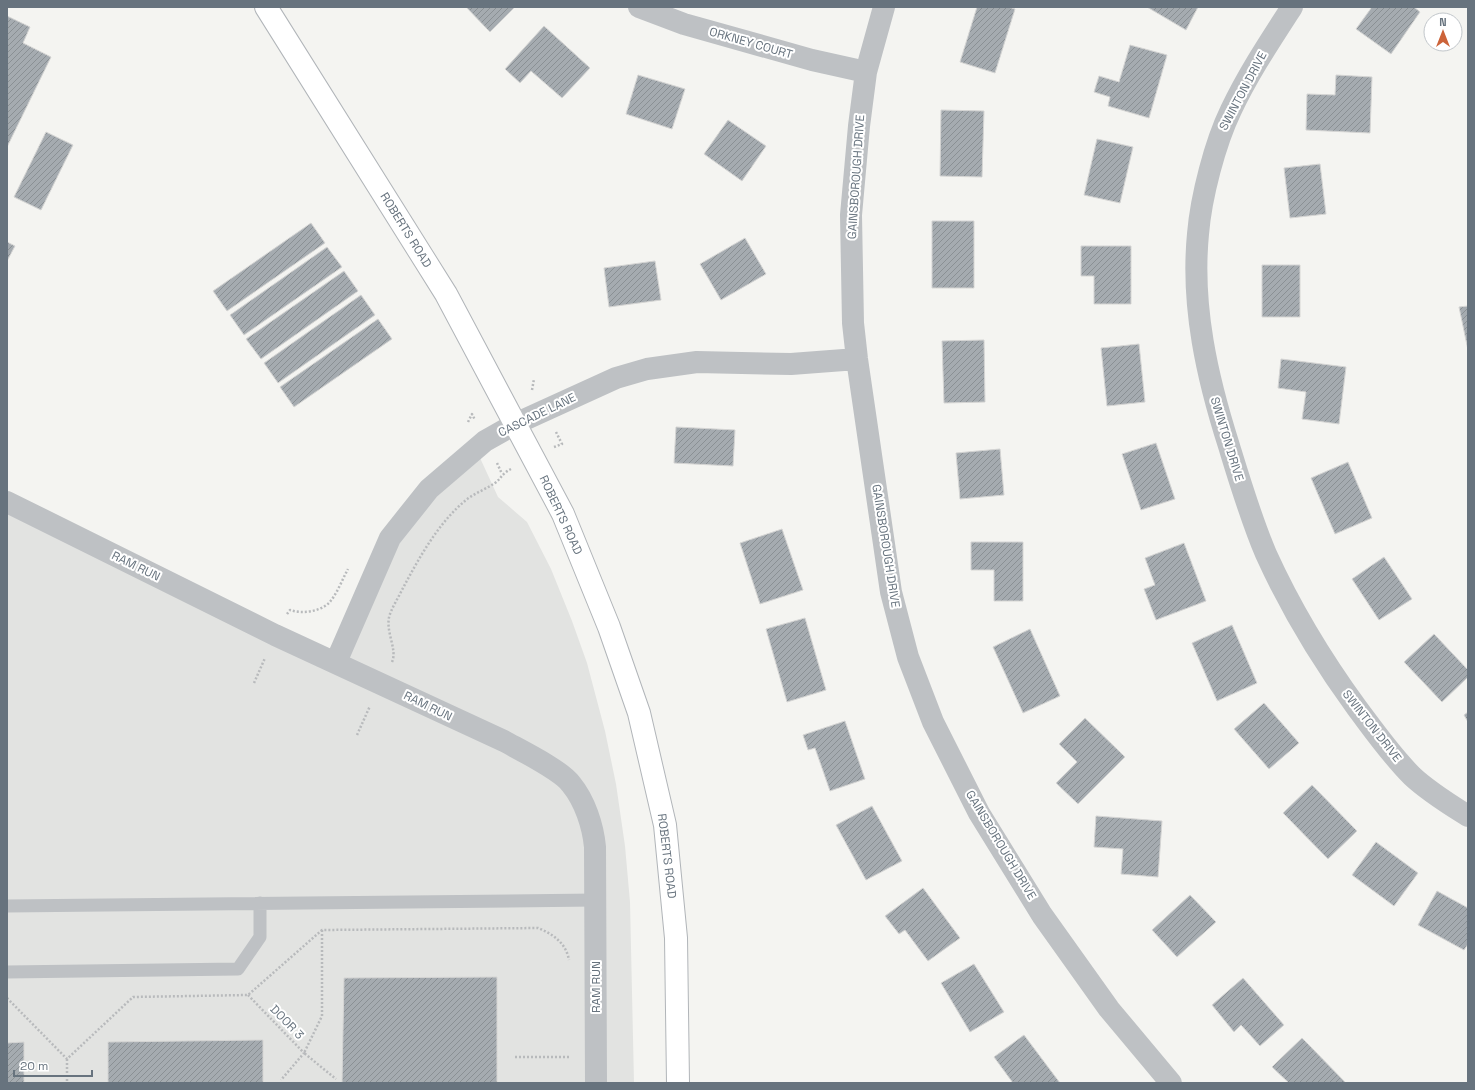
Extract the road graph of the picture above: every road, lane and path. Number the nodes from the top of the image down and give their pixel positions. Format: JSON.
{"nodes":[{"id":1,"x":266,"y":7,"type":"edge"},
{"id":2,"x":639,"y":7,"type":"edge"},
{"id":3,"x":884,"y":7,"type":"edge"},
{"id":4,"x":1292,"y":7,"type":"edge"},
{"id":5,"x":866,"y":72,"type":"junction"},
{"id":6,"x":857,"y":359,"type":"junction"},
{"id":7,"x":534,"y":379,"type":"dead end"},
{"id":8,"x":545,"y":410,"type":"junction"},
{"id":9,"x":515,"y":424,"type":"junction"},
{"id":10,"x":533,"y":457,"type":"junction"},
{"id":11,"x":7,"y":502,"type":"edge"},
{"id":12,"x":336,"y":662,"type":"junction"},
{"id":13,"x":381,"y":683,"type":"junction"},
{"id":14,"x":357,"y":735,"type":"dead end"},
{"id":15,"x":1468,"y":816,"type":"edge"},
{"id":16,"x":596,"y":900,"type":"junction"},
{"id":17,"x":260,"y":903,"type":"junction"},
{"id":18,"x":7,"y":906,"type":"edge"},
{"id":19,"x":322,"y":930,"type":"junction"},
{"id":20,"x":569,"y":966,"type":"dead end"},
{"id":21,"x":7,"y":972,"type":"edge"},
{"id":22,"x":248,"y":995,"type":"junction"},
{"id":23,"x":7,"y":998,"type":"edge"},
{"id":24,"x":569,"y":1049,"type":"dead end"},
{"id":25,"x":304,"y":1053,"type":"junction"},
{"id":26,"x":515,"y":1057,"type":"dead end"},
{"id":27,"x":569,"y":1057,"type":"junction"},
{"id":28,"x":67,"y":1059,"type":"junction"},
{"id":29,"x":569,"y":1064,"type":"dead end"},
{"id":30,"x":336,"y":1079,"type":"dead end"},
{"id":31,"x":281,"y":1080,"type":"dead end"},
{"id":32,"x":67,"y":1083,"type":"edge"},
{"id":33,"x":596,"y":1083,"type":"edge"},
{"id":34,"x":678,"y":1083,"type":"edge"},
{"id":35,"x":1171,"y":1083,"type":"edge"}],
"edges":[{"from":1,"to":9,"type":"main road","name":"ROBERTS ROAD"},
{"from":2,"to":5,"type":"street","name":"ORKNEY COURT"},
{"from":3,"to":5,"type":"street","name":"GAINSBOROUGH DRIVE"},
{"from":4,"to":15,"type":"street","name":"SWINTON DRIVE"},
{"from":5,"to":6,"type":"street","name":"GAINSBOROUGH DRIVE"},
{"from":6,"to":8,"type":"street","name":"CASCADE LANE"},
{"from":6,"to":35,"type":"street","name":"GAINSBOROUGH DRIVE"},
{"from":7,"to":8,"type":"path"},
{"from":8,"to":9,"type":"street","name":"CASCADE LANE"},
{"from":8,"to":10,"type":"path"},
{"from":9,"to":10,"type":"main road","name":"ROBERTS ROAD"},
{"from":9,"to":12,"type":"street","name":"CASCADE LANE"},
{"from":10,"to":13,"type":"path"},
{"from":10,"to":34,"type":"main road","name":"ROBERTS ROAD"},
{"from":11,"to":12,"type":"street","name":"RAM RUN"},
{"from":12,"to":13,"type":"street","name":"RAM RUN"},
{"from":13,"to":14,"type":"path"},
{"from":13,"to":16,"type":"street","name":"RAM RUN"},
{"from":16,"to":17,"type":"lane"},
{"from":16,"to":33,"type":"street","name":"RAM RUN"},
{"from":17,"to":18,"type":"lane"},
{"from":17,"to":21,"type":"lane"},
{"from":19,"to":20,"type":"path"},
{"from":19,"to":22,"type":"path"},
{"from":19,"to":25,"type":"path"},
{"from":22,"to":25,"type":"path","name":"DOOR 3"},
{"from":22,"to":28,"type":"path"},
{"from":23,"to":28,"type":"path"},
{"from":24,"to":27,"type":"path"},
{"from":25,"to":30,"type":"path"},
{"from":25,"to":31,"type":"path","name":"DOOR 3"},
{"from":26,"to":27,"type":"path"},
{"from":27,"to":29,"type":"path"},
{"from":28,"to":32,"type":"path"}]}
